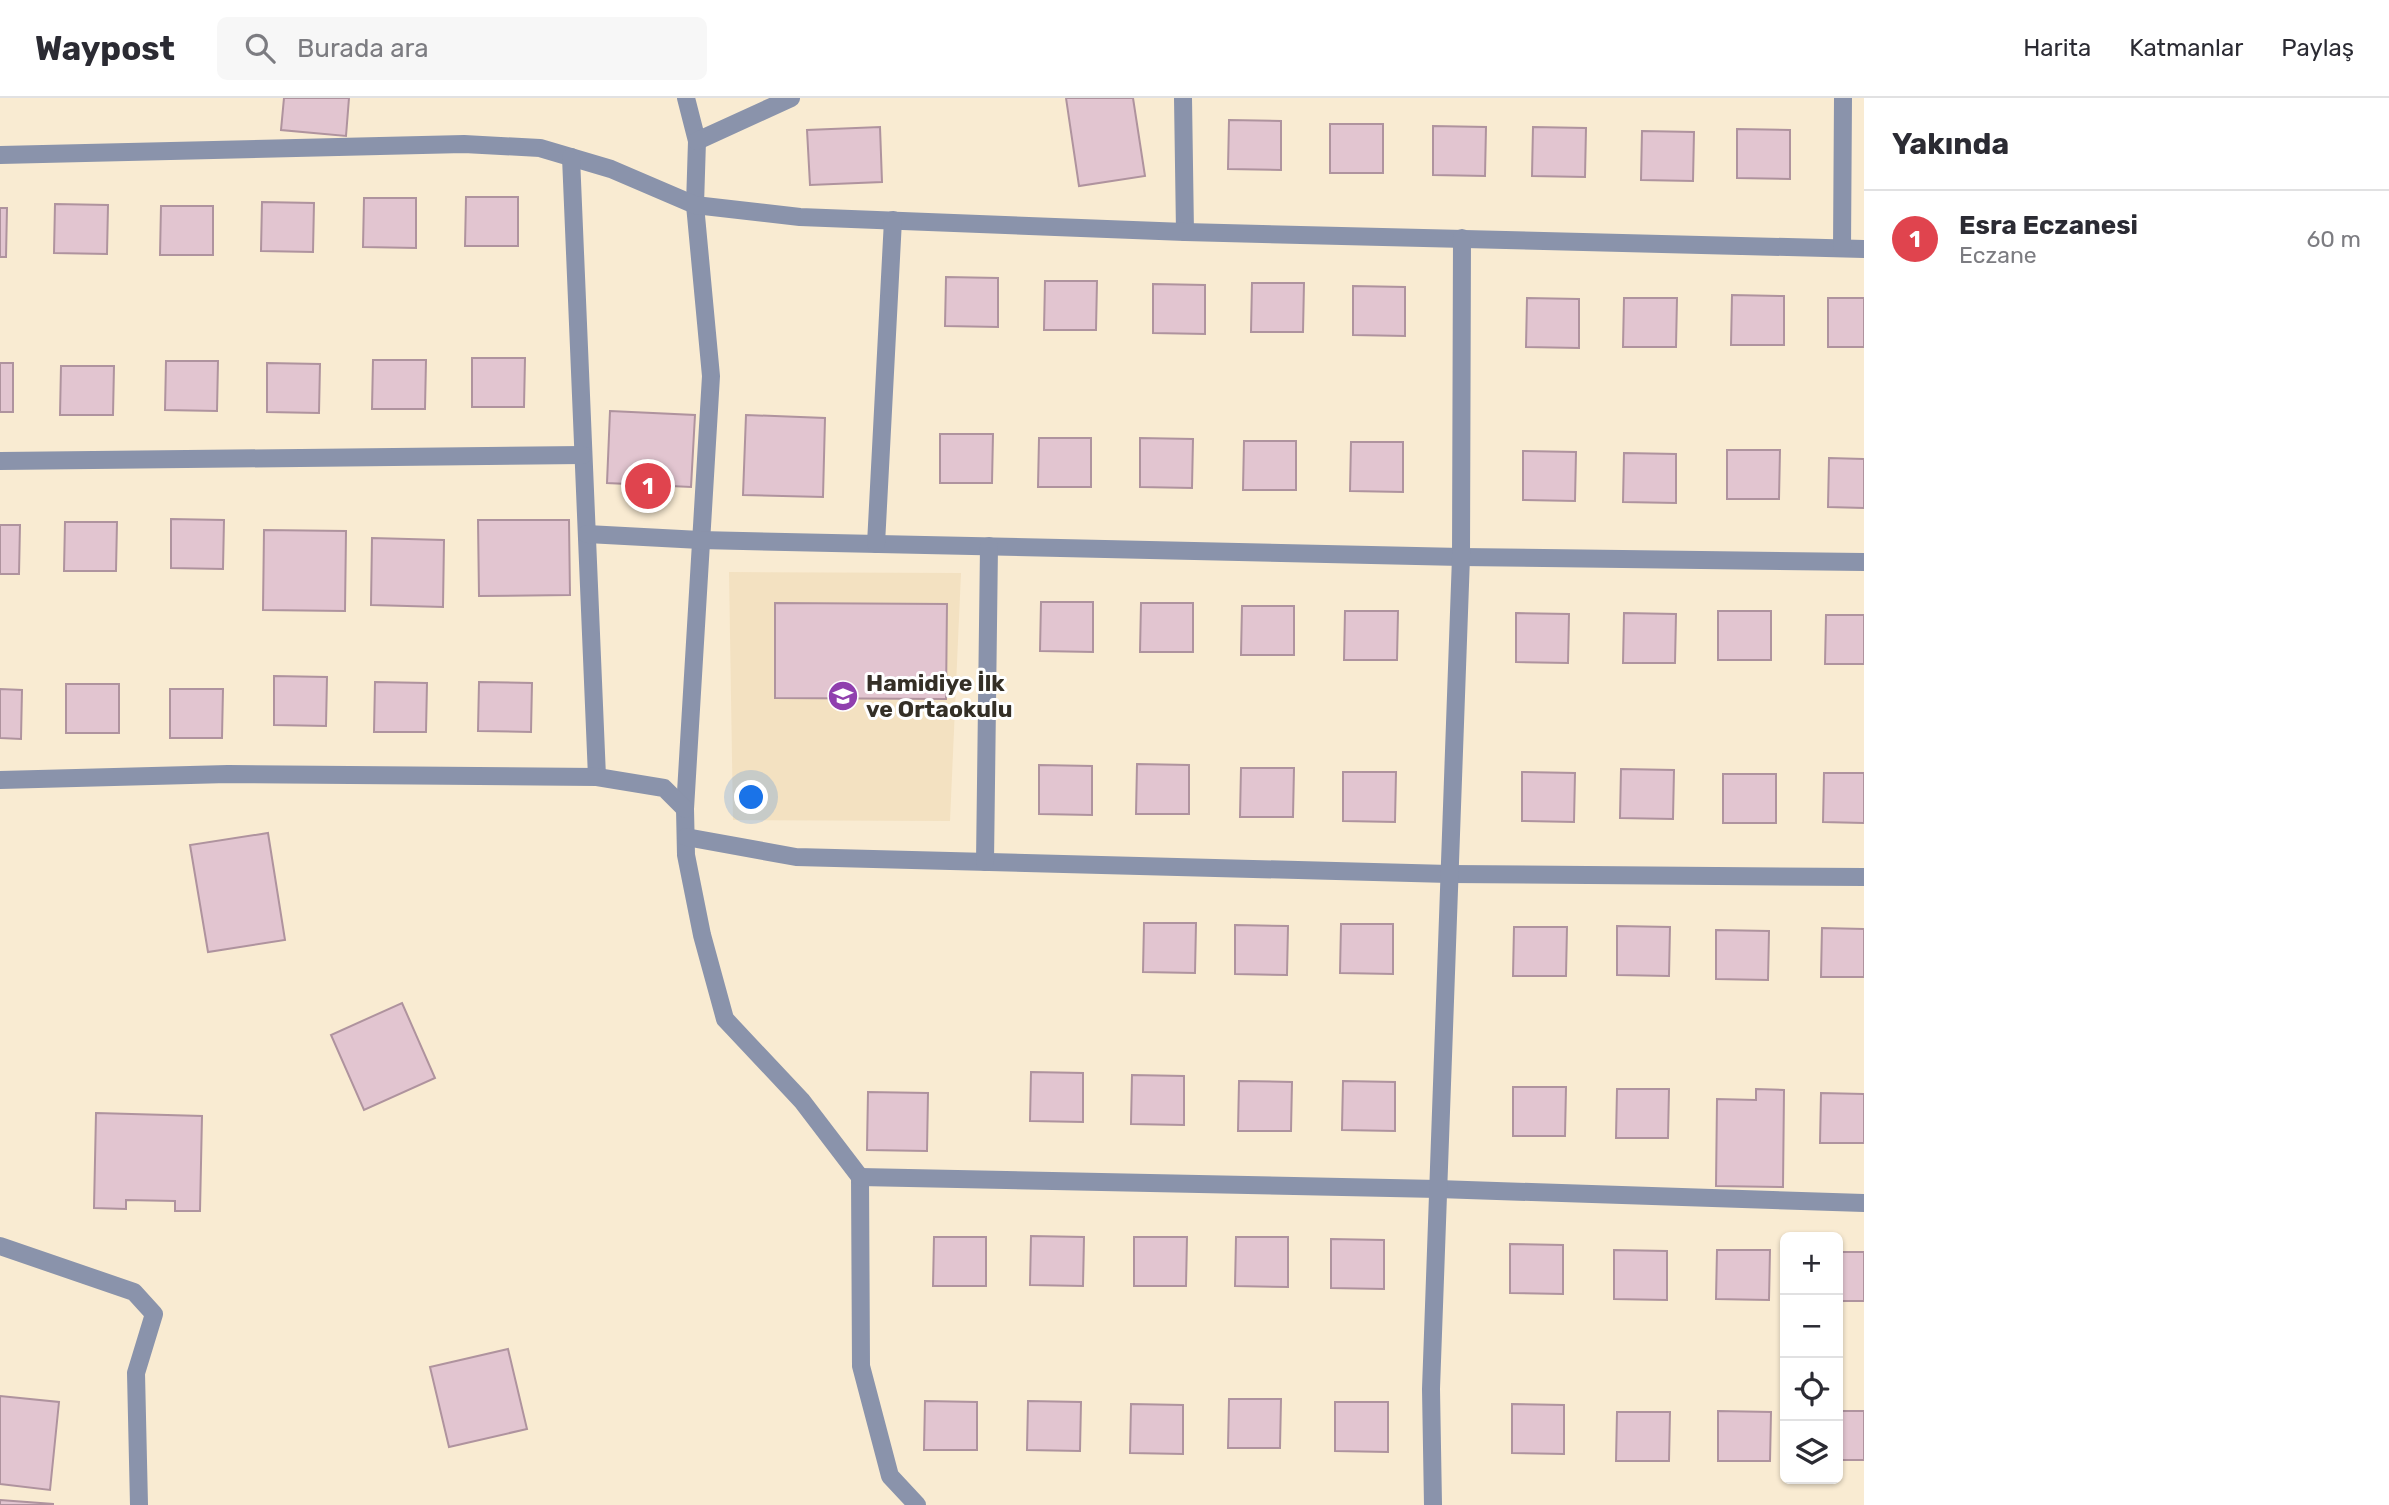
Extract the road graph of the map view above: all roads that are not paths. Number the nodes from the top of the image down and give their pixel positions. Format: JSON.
{"nodes":[{"id":1,"x":686,"y":98,"type":"edge"},
{"id":2,"x":791,"y":98,"type":"edge"},
{"id":3,"x":1183,"y":98,"type":"edge"},
{"id":4,"x":1843,"y":98,"type":"edge"},
{"id":5,"x":697,"y":141,"type":"junction"},
{"id":6,"x":0,"y":155,"type":"edge"},
{"id":7,"x":571,"y":157,"type":"junction"},
{"id":8,"x":695,"y":205,"type":"junction"},
{"id":9,"x":893,"y":220,"type":"junction"},
{"id":10,"x":1185,"y":232,"type":"junction"},
{"id":11,"x":1462,"y":238,"type":"junction"},
{"id":12,"x":1842,"y":248,"type":"junction"},
{"id":13,"x":1864,"y":249,"type":"edge"},
{"id":14,"x":583,"y":455,"type":"junction"},
{"id":15,"x":0,"y":461,"type":"edge"},
{"id":16,"x":587,"y":534,"type":"junction"},
{"id":17,"x":700,"y":540,"type":"junction"},
{"id":18,"x":876,"y":544,"type":"junction"},
{"id":19,"x":989,"y":546,"type":"junction"},
{"id":20,"x":1461,"y":557,"type":"junction"},
{"id":21,"x":1864,"y":562,"type":"edge"},
{"id":22,"x":597,"y":777,"type":"junction"},
{"id":23,"x":0,"y":780,"type":"edge"},
{"id":24,"x":685,"y":809,"type":"junction"},
{"id":25,"x":686,"y":837,"type":"junction"},
{"id":26,"x":985,"y":862,"type":"junction"},
{"id":27,"x":1449,"y":874,"type":"junction"},
{"id":28,"x":1864,"y":877,"type":"edge"},
{"id":29,"x":860,"y":1177,"type":"junction"},
{"id":30,"x":1438,"y":1189,"type":"junction"},
{"id":31,"x":1864,"y":1203,"type":"edge"},
{"id":32,"x":0,"y":1246,"type":"edge"},
{"id":33,"x":139,"y":1505,"type":"edge"},
{"id":34,"x":917,"y":1505,"type":"edge"},
{"id":35,"x":1433,"y":1505,"type":"edge"}],
"edges":[{"from":1,"to":5,"type":"street"},
{"from":2,"to":5,"type":"street"},
{"from":3,"to":10,"type":"street"},
{"from":4,"to":12,"type":"street"},
{"from":5,"to":8,"type":"street"},
{"from":6,"to":7,"type":"street"},
{"from":7,"to":8,"type":"street"},
{"from":7,"to":14,"type":"street"},
{"from":8,"to":9,"type":"street"},
{"from":8,"to":17,"type":"street"},
{"from":9,"to":10,"type":"street"},
{"from":9,"to":18,"type":"street"},
{"from":10,"to":11,"type":"street"},
{"from":11,"to":12,"type":"street"},
{"from":11,"to":20,"type":"street"},
{"from":12,"to":13,"type":"street"},
{"from":14,"to":15,"type":"street"},
{"from":14,"to":16,"type":"street"},
{"from":16,"to":17,"type":"street"},
{"from":16,"to":22,"type":"street"},
{"from":17,"to":18,"type":"street"},
{"from":17,"to":24,"type":"street"},
{"from":18,"to":19,"type":"street"},
{"from":19,"to":20,"type":"street"},
{"from":19,"to":26,"type":"street"},
{"from":20,"to":21,"type":"street"},
{"from":20,"to":27,"type":"street"},
{"from":22,"to":23,"type":"street"},
{"from":22,"to":24,"type":"street"},
{"from":24,"to":25,"type":"street"},
{"from":25,"to":26,"type":"street"},
{"from":25,"to":29,"type":"street"},
{"from":26,"to":27,"type":"street"},
{"from":27,"to":28,"type":"street"},
{"from":27,"to":30,"type":"street"},
{"from":29,"to":30,"type":"street"},
{"from":29,"to":34,"type":"street"},
{"from":30,"to":31,"type":"street"},
{"from":30,"to":35,"type":"street"},
{"from":32,"to":33,"type":"street"}]}
